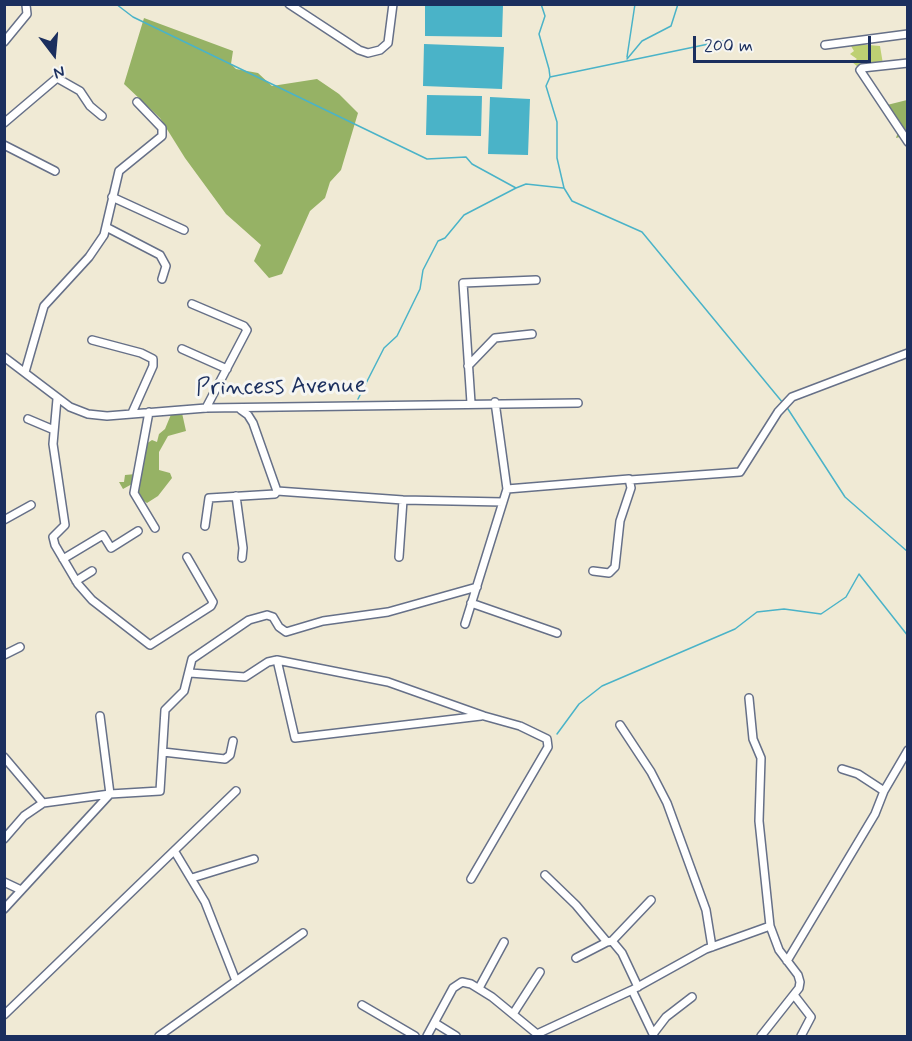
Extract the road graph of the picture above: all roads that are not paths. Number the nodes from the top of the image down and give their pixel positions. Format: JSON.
{"nodes":[{"id":1,"x":289,"y":4,"type":"edge"},
{"id":2,"x":393,"y":4,"type":"edge"},
{"id":3,"x":26,"y":5,"type":"edge"},
{"id":4,"x":908,"y":34,"type":"edge"},
{"id":5,"x":4,"y":42,"type":"edge"},
{"id":6,"x":825,"y":45,"type":"dead end"},
{"id":7,"x":908,"y":63,"type":"edge"},
{"id":8,"x":137,"y":102,"type":"dead end"},
{"id":9,"x":102,"y":116,"type":"dead end"},
{"id":10,"x":4,"y":123,"type":"edge"},
{"id":11,"x":908,"y":142,"type":"edge"},
{"id":12,"x":4,"y":145,"type":"edge"},
{"id":13,"x":55,"y":171,"type":"dead end"},
{"id":14,"x":112,"y":197,"type":"junction"},
{"id":15,"x":106,"y":227,"type":"junction"},
{"id":16,"x":184,"y":230,"type":"dead end"},
{"id":17,"x":162,"y":279,"type":"dead end"},
{"id":18,"x":536,"y":280,"type":"dead end"},
{"id":19,"x":192,"y":304,"type":"dead end"},
{"id":20,"x":532,"y":334,"type":"dead end"},
{"id":21,"x":92,"y":340,"type":"dead end"},
{"id":22,"x":182,"y":349,"type":"dead end"},
{"id":23,"x":908,"y":353,"type":"edge"},
{"id":24,"x":4,"y":357,"type":"edge"},
{"id":25,"x":468,"y":366,"type":"junction"},
{"id":26,"x":227,"y":369,"type":"junction"},
{"id":27,"x":25,"y":372,"type":"junction"},
{"id":28,"x":57,"y":399,"type":"junction"},
{"id":29,"x":495,"y":402,"type":"junction"},
{"id":30,"x":471,"y":403,"type":"junction"},
{"id":31,"x":578,"y":403,"type":"dead end"},
{"id":32,"x":206,"y":408,"type":"junction"},
{"id":33,"x":239,"y":409,"type":"junction"},
{"id":34,"x":149,"y":412,"type":"junction"},
{"id":35,"x":132,"y":413,"type":"junction"},
{"id":36,"x":27,"y":419,"type":"dead end"},
{"id":37,"x":54,"y":430,"type":"junction"},
{"id":38,"x":630,"y":480,"type":"junction"},
{"id":39,"x":507,"y":489,"type":"junction"},
{"id":40,"x":277,"y":491,"type":"junction"},
{"id":41,"x":236,"y":496,"type":"junction"},
{"id":42,"x":403,"y":500,"type":"junction"},
{"id":43,"x":503,"y":502,"type":"junction"},
{"id":44,"x":31,"y":505,"type":"dead end"},
{"id":45,"x":4,"y":519,"type":"edge"},
{"id":46,"x":205,"y":526,"type":"dead end"},
{"id":47,"x":154,"y":528,"type":"dead end"},
{"id":48,"x":138,"y":531,"type":"dead end"},
{"id":49,"x":187,"y":557,"type":"dead end"},
{"id":50,"x":399,"y":557,"type":"dead end"},
{"id":51,"x":242,"y":558,"type":"dead end"},
{"id":52,"x":63,"y":559,"type":"junction"},
{"id":53,"x":92,"y":571,"type":"dead end"},
{"id":54,"x":593,"y":571,"type":"dead end"},
{"id":55,"x":76,"y":581,"type":"junction"},
{"id":56,"x":477,"y":587,"type":"junction"},
{"id":57,"x":471,"y":603,"type":"junction"},
{"id":58,"x":465,"y":624,"type":"dead end"},
{"id":59,"x":556,"y":633,"type":"dead end"},
{"id":60,"x":20,"y":647,"type":"dead end"},
{"id":61,"x":4,"y":655,"type":"edge"},
{"id":62,"x":277,"y":660,"type":"junction"},
{"id":63,"x":190,"y":673,"type":"junction"},
{"id":64,"x":749,"y":698,"type":"dead end"},
{"id":65,"x":100,"y":716,"type":"dead end"},
{"id":66,"x":484,"y":716,"type":"junction"},
{"id":67,"x":620,"y":725,"type":"dead end"},
{"id":68,"x":233,"y":741,"type":"dead end"},
{"id":69,"x":908,"y":750,"type":"edge"},
{"id":70,"x":163,"y":752,"type":"junction"},
{"id":71,"x":4,"y":757,"type":"edge"},
{"id":72,"x":842,"y":769,"type":"dead end"},
{"id":73,"x":236,"y":790,"type":"dead end"},
{"id":74,"x":884,"y":791,"type":"junction"},
{"id":75,"x":110,"y":794,"type":"junction"},
{"id":76,"x":43,"y":803,"type":"junction"},
{"id":77,"x":4,"y":839,"type":"edge"},
{"id":78,"x":175,"y":852,"type":"junction"},
{"id":79,"x":255,"y":859,"type":"dead end"},
{"id":80,"x":544,"y":875,"type":"dead end"},
{"id":81,"x":192,"y":878,"type":"junction"},
{"id":82,"x":471,"y":879,"type":"dead end"},
{"id":83,"x":4,"y":882,"type":"edge"},
{"id":84,"x":21,"y":890,"type":"junction"},
{"id":85,"x":651,"y":900,"type":"dead end"},
{"id":86,"x":4,"y":909,"type":"edge"},
{"id":87,"x":770,"y":926,"type":"junction"},
{"id":88,"x":303,"y":933,"type":"dead end"},
{"id":89,"x":609,"y":941,"type":"junction"},
{"id":90,"x":504,"y":942,"type":"dead end"},
{"id":91,"x":712,"y":946,"type":"junction"},
{"id":92,"x":576,"y":958,"type":"dead end"},
{"id":93,"x":787,"y":961,"type":"junction"},
{"id":94,"x":540,"y":972,"type":"dead end"},
{"id":95,"x":236,"y":981,"type":"junction"},
{"id":96,"x":479,"y":988,"type":"junction"},
{"id":97,"x":635,"y":988,"type":"junction"},
{"id":98,"x":794,"y":995,"type":"junction"},
{"id":99,"x":692,"y":997,"type":"dead end"},
{"id":100,"x":362,"y":1005,"type":"dead end"},
{"id":101,"x":513,"y":1014,"type":"junction"},
{"id":102,"x":4,"y":1015,"type":"edge"},
{"id":103,"x":435,"y":1023,"type":"junction"},
{"id":104,"x":164,"y":1035,"type":"edge"},
{"id":105,"x":537,"y":1035,"type":"edge"},
{"id":106,"x":653,"y":1035,"type":"edge"},
{"id":107,"x":415,"y":1036,"type":"edge"},
{"id":108,"x":427,"y":1036,"type":"edge"},
{"id":109,"x":456,"y":1036,"type":"edge"},
{"id":110,"x":761,"y":1036,"type":"edge"},
{"id":111,"x":801,"y":1036,"type":"edge"}],
"edges":[{"from":1,"to":2,"type":"street"},
{"from":3,"to":5,"type":"street"},
{"from":4,"to":6,"type":"street"},
{"from":7,"to":11,"type":"street"},
{"from":8,"to":14,"type":"street"},
{"from":9,"to":10,"type":"street"},
{"from":12,"to":13,"type":"street"},
{"from":14,"to":15,"type":"street"},
{"from":14,"to":16,"type":"street"},
{"from":15,"to":17,"type":"street"},
{"from":15,"to":27,"type":"street"},
{"from":18,"to":25,"type":"street"},
{"from":19,"to":26,"type":"street"},
{"from":20,"to":25,"type":"street"},
{"from":21,"to":35,"type":"street"},
{"from":22,"to":26,"type":"street"},
{"from":23,"to":38,"type":"street"},
{"from":24,"to":27,"type":"street","name":"Princess Avenue"},
{"from":25,"to":30,"type":"street"},
{"from":26,"to":32,"type":"street"},
{"from":27,"to":28,"type":"street","name":"Princess Avenue"},
{"from":28,"to":35,"type":"street","name":"Princess Avenue"},
{"from":28,"to":37,"type":"street"},
{"from":29,"to":30,"type":"street","name":"Princess Avenue"},
{"from":29,"to":31,"type":"street","name":"Princess Avenue"},
{"from":29,"to":39,"type":"street"},
{"from":30,"to":33,"type":"street","name":"Princess Avenue"},
{"from":32,"to":33,"type":"street","name":"Princess Avenue"},
{"from":32,"to":34,"type":"street","name":"Princess Avenue"},
{"from":33,"to":40,"type":"street"},
{"from":34,"to":35,"type":"street","name":"Princess Avenue"},
{"from":34,"to":47,"type":"street"},
{"from":36,"to":37,"type":"street"},
{"from":37,"to":52,"type":"street"},
{"from":38,"to":39,"type":"street"},
{"from":38,"to":54,"type":"street"},
{"from":39,"to":43,"type":"street"},
{"from":40,"to":41,"type":"street"},
{"from":40,"to":42,"type":"street"},
{"from":41,"to":46,"type":"street"},
{"from":41,"to":51,"type":"street"},
{"from":42,"to":43,"type":"street"},
{"from":42,"to":50,"type":"street"},
{"from":43,"to":56,"type":"street"},
{"from":44,"to":45,"type":"street"},
{"from":48,"to":52,"type":"street"},
{"from":49,"to":55,"type":"street"},
{"from":52,"to":55,"type":"street"},
{"from":53,"to":55,"type":"street"},
{"from":56,"to":57,"type":"street"},
{"from":56,"to":63,"type":"street"},
{"from":57,"to":58,"type":"street"},
{"from":57,"to":59,"type":"street"},
{"from":60,"to":61,"type":"street"},
{"from":62,"to":63,"type":"street"},
{"from":62,"to":66,"type":"street"},
{"from":62,"to":66,"type":"street"},
{"from":63,"to":70,"type":"street"},
{"from":64,"to":87,"type":"street"},
{"from":65,"to":75,"type":"street"},
{"from":66,"to":82,"type":"street"},
{"from":67,"to":91,"type":"street"},
{"from":68,"to":70,"type":"street"},
{"from":69,"to":74,"type":"street"},
{"from":70,"to":75,"type":"street"},
{"from":71,"to":76,"type":"street"},
{"from":72,"to":74,"type":"street"},
{"from":73,"to":78,"type":"street"},
{"from":74,"to":93,"type":"street"},
{"from":75,"to":76,"type":"street"},
{"from":75,"to":84,"type":"street"},
{"from":76,"to":77,"type":"street"},
{"from":78,"to":81,"type":"street"},
{"from":78,"to":102,"type":"street"},
{"from":79,"to":81,"type":"street"},
{"from":80,"to":89,"type":"street"},
{"from":81,"to":95,"type":"street"},
{"from":83,"to":84,"type":"street"},
{"from":84,"to":86,"type":"street"},
{"from":85,"to":89,"type":"street"},
{"from":87,"to":91,"type":"street"},
{"from":87,"to":93,"type":"street"},
{"from":88,"to":95,"type":"street"},
{"from":89,"to":92,"type":"street"},
{"from":89,"to":97,"type":"street"},
{"from":90,"to":96,"type":"street"},
{"from":91,"to":97,"type":"street"},
{"from":93,"to":98,"type":"street"},
{"from":94,"to":101,"type":"street"},
{"from":95,"to":104,"type":"street"},
{"from":96,"to":101,"type":"street"},
{"from":96,"to":103,"type":"street"},
{"from":97,"to":105,"type":"street"},
{"from":97,"to":106,"type":"street"},
{"from":98,"to":110,"type":"street"},
{"from":98,"to":111,"type":"street"},
{"from":99,"to":106,"type":"street"},
{"from":100,"to":107,"type":"street"},
{"from":101,"to":105,"type":"street"},
{"from":103,"to":108,"type":"street"},
{"from":103,"to":109,"type":"street"}]}
